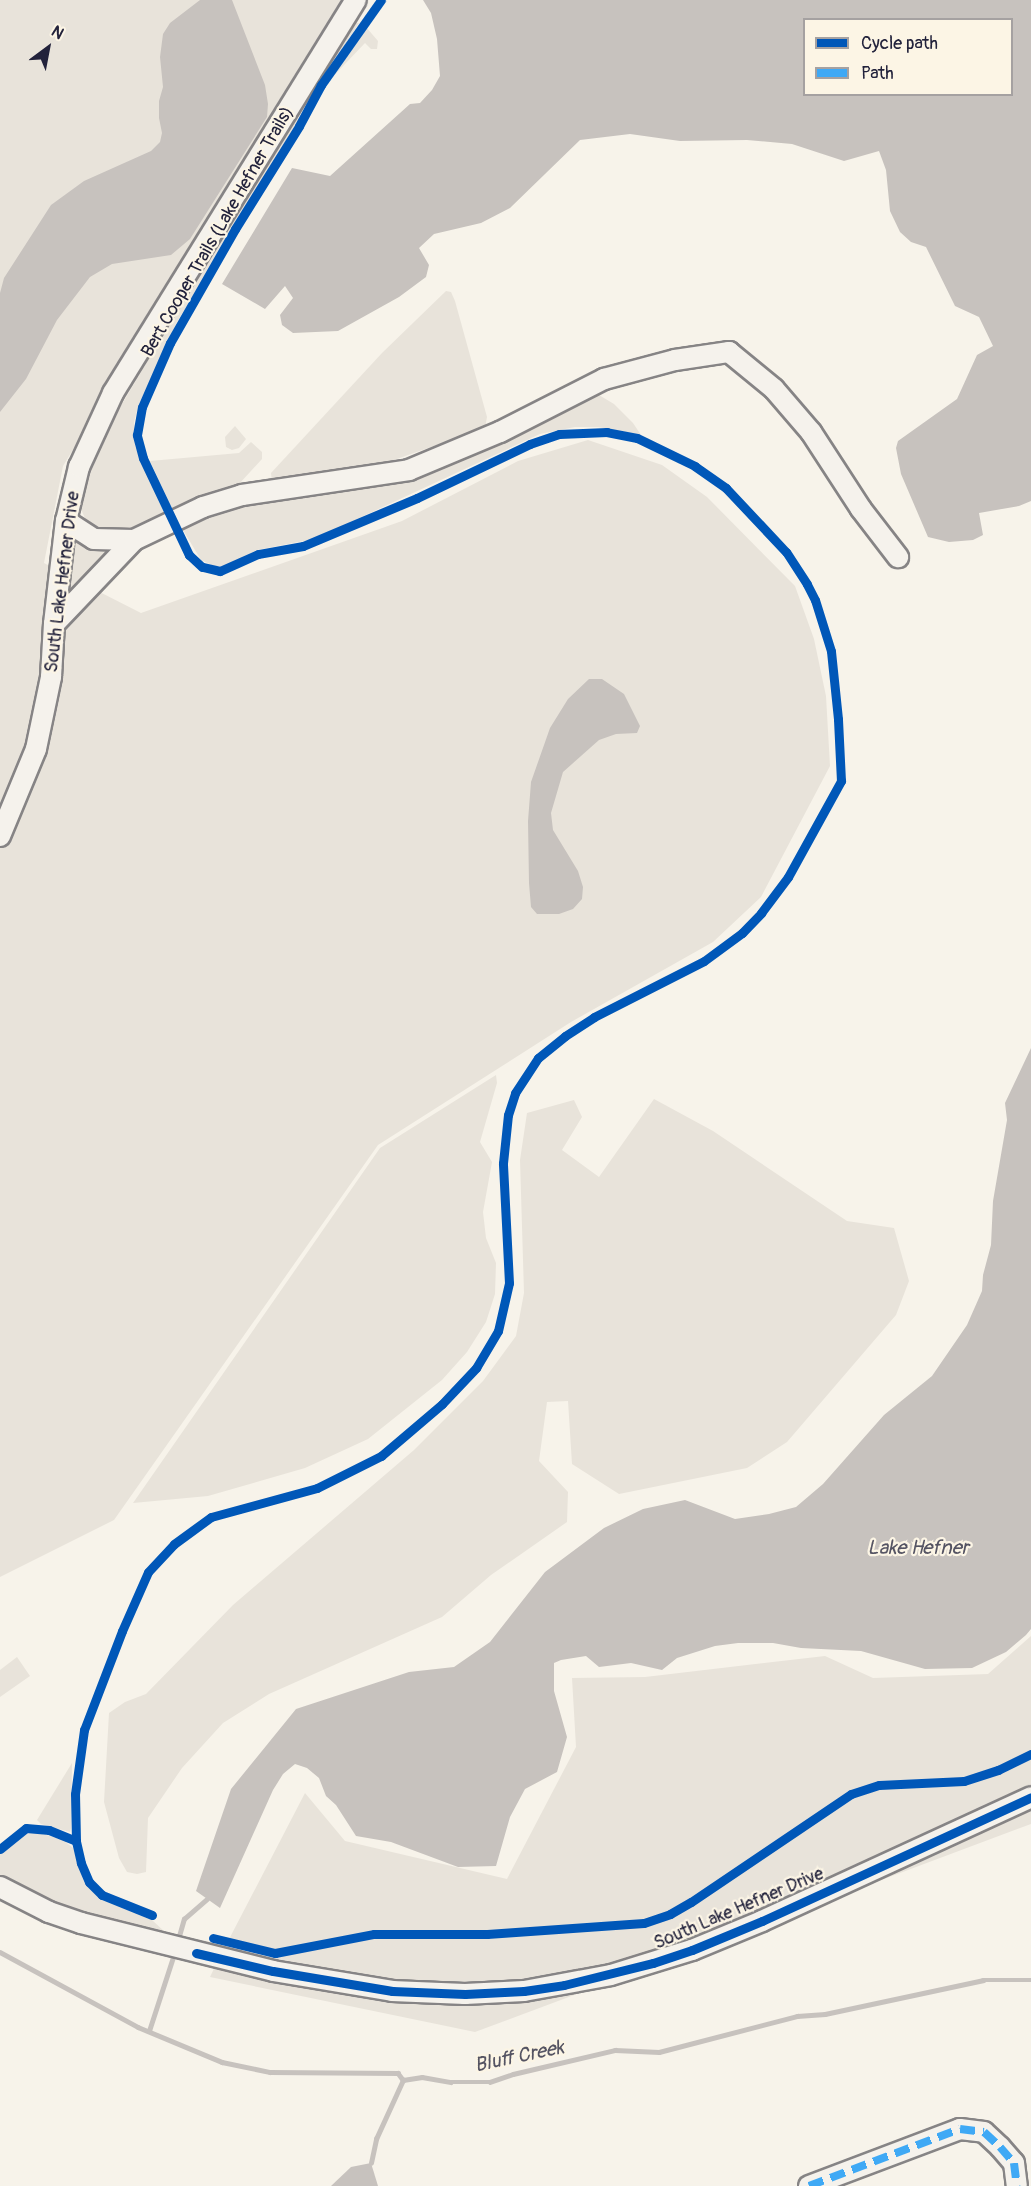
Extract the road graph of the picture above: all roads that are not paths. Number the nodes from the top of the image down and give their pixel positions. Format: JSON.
{"nodes":[{"id":1,"x":356,"y":0,"type":"edge"},
{"id":2,"x":66,"y":521,"type":"junction"},
{"id":3,"x":134,"y":540,"type":"junction"},
{"id":4,"x":898,"y":557,"type":"dead end"},
{"id":5,"x":54,"y":624,"type":"junction"},
{"id":6,"x":0,"y":836,"type":"edge"},
{"id":7,"x":1031,"y":1797,"type":"edge"},
{"id":8,"x":0,"y":1887,"type":"edge"},
{"id":9,"x":809,"y":2186,"type":"edge"},
{"id":10,"x":1017,"y":2186,"type":"edge"}],
"edges":[{"from":1,"to":2,"type":"street","name":"South Lake Hefner Drive"},
{"from":2,"to":3,"type":"street"},
{"from":2,"to":5,"type":"street","name":"South Lake Hefner Drive"},
{"from":3,"to":4,"type":"street"},
{"from":3,"to":5,"type":"street"},
{"from":5,"to":6,"type":"street","name":"South Lake Hefner Drive"},
{"from":7,"to":8,"type":"street","name":"South Lake Hefner Drive"},
{"from":9,"to":10,"type":"street"}]}
